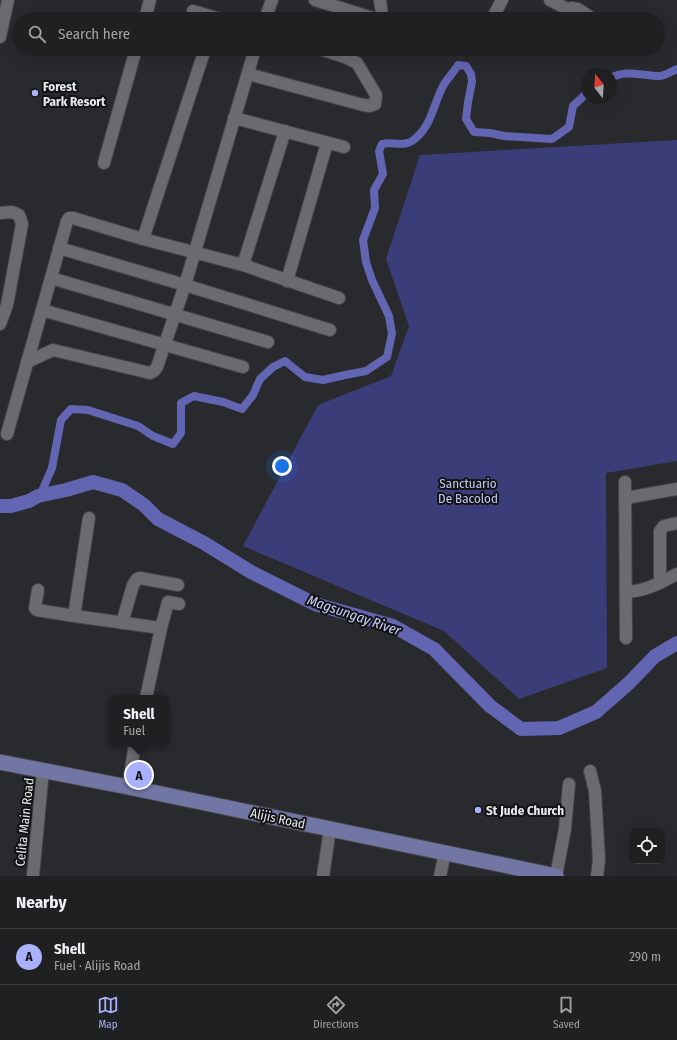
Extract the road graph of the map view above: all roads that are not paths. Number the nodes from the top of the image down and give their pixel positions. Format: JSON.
{"nodes":[{"id":1,"x":8,"y":0,"type":"edge"},
{"id":2,"x":150,"y":0,"type":"edge"},
{"id":3,"x":272,"y":0,"type":"edge"},
{"id":4,"x":315,"y":0,"type":"edge"},
{"id":5,"x":380,"y":0,"type":"edge"},
{"id":6,"x":502,"y":0,"type":"edge"},
{"id":7,"x":550,"y":0,"type":"edge"},
{"id":8,"x":193,"y":11,"type":"dead end"},
{"id":9,"x":147,"y":12,"type":"edge"},
{"id":10,"x":196,"y":12,"type":"edge"},
{"id":11,"x":268,"y":12,"type":"edge"},
{"id":12,"x":354,"y":12,"type":"edge"},
{"id":13,"x":382,"y":12,"type":"edge"},
{"id":14,"x":496,"y":12,"type":"edge"},
{"id":15,"x":582,"y":12,"type":"edge"},
{"id":16,"x":0,"y":37,"type":"edge"},
{"id":17,"x":134,"y":56,"type":"edge"},
{"id":18,"x":203,"y":56,"type":"edge"},
{"id":19,"x":253,"y":56,"type":"edge"},
{"id":20,"x":345,"y":56,"type":"edge"},
{"id":21,"x":248,"y":74,"type":"junction"},
{"id":22,"x":234,"y":118,"type":"junction"},
{"id":23,"x":285,"y":131,"type":"junction"},
{"id":24,"x":327,"y":143,"type":"junction"},
{"id":25,"x":344,"y":147,"type":"dead end"},
{"id":26,"x":104,"y":163,"type":"dead end"},
{"id":27,"x":0,"y":213,"type":"edge"},
{"id":28,"x":143,"y":239,"type":"junction"},
{"id":29,"x":59,"y":248,"type":"junction"},
{"id":30,"x":194,"y":253,"type":"junction"},
{"id":31,"x":243,"y":265,"type":"junction"},
{"id":32,"x":51,"y":278,"type":"junction"},
{"id":33,"x":287,"y":281,"type":"junction"},
{"id":34,"x":185,"y":285,"type":"junction"},
{"id":35,"x":339,"y":298,"type":"dead end"},
{"id":36,"x":3,"y":305,"type":"edge"},
{"id":37,"x":42,"y":310,"type":"junction"},
{"id":38,"x":175,"y":315,"type":"junction"},
{"id":39,"x":0,"y":324,"type":"edge"},
{"id":40,"x":330,"y":330,"type":"dead end"},
{"id":41,"x":268,"y":342,"type":"dead end"},
{"id":42,"x":164,"y":346,"type":"junction"},
{"id":43,"x":27,"y":362,"type":"junction"},
{"id":44,"x":242,"y":367,"type":"dead end"},
{"id":45,"x":8,"y":434,"type":"dead end"},
{"id":46,"x":626,"y":482,"type":"dead end"},
{"id":47,"x":677,"y":489,"type":"edge"},
{"id":48,"x":626,"y":498,"type":"junction"},
{"id":49,"x":89,"y":518,"type":"dead end"},
{"id":50,"x":677,"y":523,"type":"edge"},
{"id":51,"x":677,"y":574,"type":"edge"},
{"id":52,"x":660,"y":583,"type":"junction"},
{"id":53,"x":178,"y":585,"type":"dead end"},
{"id":54,"x":38,"y":590,"type":"dead end"},
{"id":55,"x":626,"y":592,"type":"junction"},
{"id":56,"x":179,"y":604,"type":"dead end"},
{"id":57,"x":74,"y":616,"type":"junction"},
{"id":58,"x":122,"y":622,"type":"junction"},
{"id":59,"x":161,"y":628,"type":"junction"},
{"id":60,"x":626,"y":638,"type":"dead end"},
{"id":61,"x":147,"y":695,"type":"edge"},
{"id":62,"x":135,"y":747,"type":"edge"},
{"id":63,"x":0,"y":762,"type":"edge"},
{"id":64,"x":44,"y":770,"type":"junction"},
{"id":65,"x":590,"y":771,"type":"dead end"},
{"id":66,"x":569,"y":784,"type":"dead end"},
{"id":67,"x":128,"y":787,"type":"junction"},
{"id":68,"x":330,"y":829,"type":"junction"},
{"id":69,"x":445,"y":853,"type":"junction"},
{"id":70,"x":32,"y":876,"type":"edge"},
{"id":71,"x":323,"y":876,"type":"edge"},
{"id":72,"x":440,"y":876,"type":"edge"},
{"id":73,"x":556,"y":876,"type":"edge"},
{"id":74,"x":597,"y":876,"type":"edge"}],
"edges":[{"from":1,"to":16,"type":"street"},
{"from":2,"to":9,"type":"street"},
{"from":3,"to":11,"type":"street"},
{"from":4,"to":12,"type":"street"},
{"from":5,"to":13,"type":"street"},
{"from":6,"to":14,"type":"street"},
{"from":7,"to":15,"type":"street"},
{"from":8,"to":10,"type":"street"},
{"from":17,"to":26,"type":"street"},
{"from":18,"to":28,"type":"street"},
{"from":19,"to":21,"type":"street"},
{"from":20,"to":21,"type":"street"},
{"from":21,"to":22,"type":"street"},
{"from":22,"to":23,"type":"street"},
{"from":22,"to":30,"type":"street"},
{"from":23,"to":24,"type":"street"},
{"from":23,"to":31,"type":"street"},
{"from":24,"to":25,"type":"street"},
{"from":24,"to":33,"type":"street"},
{"from":27,"to":36,"type":"street"},
{"from":28,"to":29,"type":"street"},
{"from":28,"to":30,"type":"street"},
{"from":29,"to":32,"type":"street"},
{"from":29,"to":34,"type":"street"},
{"from":30,"to":31,"type":"street"},
{"from":30,"to":34,"type":"street"},
{"from":31,"to":33,"type":"street"},
{"from":32,"to":37,"type":"street"},
{"from":32,"to":38,"type":"street"},
{"from":33,"to":35,"type":"street"},
{"from":34,"to":38,"type":"street"},
{"from":34,"to":40,"type":"street"},
{"from":36,"to":39,"type":"street"},
{"from":37,"to":42,"type":"street"},
{"from":37,"to":43,"type":"street"},
{"from":38,"to":41,"type":"street"},
{"from":38,"to":42,"type":"street"},
{"from":42,"to":43,"type":"street"},
{"from":42,"to":44,"type":"street"},
{"from":43,"to":45,"type":"street"},
{"from":46,"to":48,"type":"street"},
{"from":47,"to":48,"type":"street"},
{"from":48,"to":55,"type":"street"},
{"from":49,"to":57,"type":"street"},
{"from":50,"to":52,"type":"street"},
{"from":51,"to":52,"type":"street"},
{"from":52,"to":55,"type":"street"},
{"from":53,"to":58,"type":"street"},
{"from":54,"to":57,"type":"street"},
{"from":55,"to":60,"type":"street"},
{"from":56,"to":59,"type":"street"},
{"from":57,"to":58,"type":"street"},
{"from":58,"to":59,"type":"street"},
{"from":59,"to":61,"type":"street"},
{"from":62,"to":67,"type":"street"},
{"from":63,"to":64,"type":"main road","name":"Alijis Road"},
{"from":64,"to":67,"type":"main road","name":"Alijis Road"},
{"from":64,"to":70,"type":"street","name":"Celita Main Road"},
{"from":65,"to":74,"type":"street"},
{"from":66,"to":73,"type":"street"},
{"from":67,"to":68,"type":"main road","name":"Alijis Road"},
{"from":68,"to":69,"type":"main road","name":"Alijis Road"},
{"from":68,"to":71,"type":"street"},
{"from":69,"to":72,"type":"street"},
{"from":69,"to":73,"type":"main road","name":"Alijis Road"}]}
